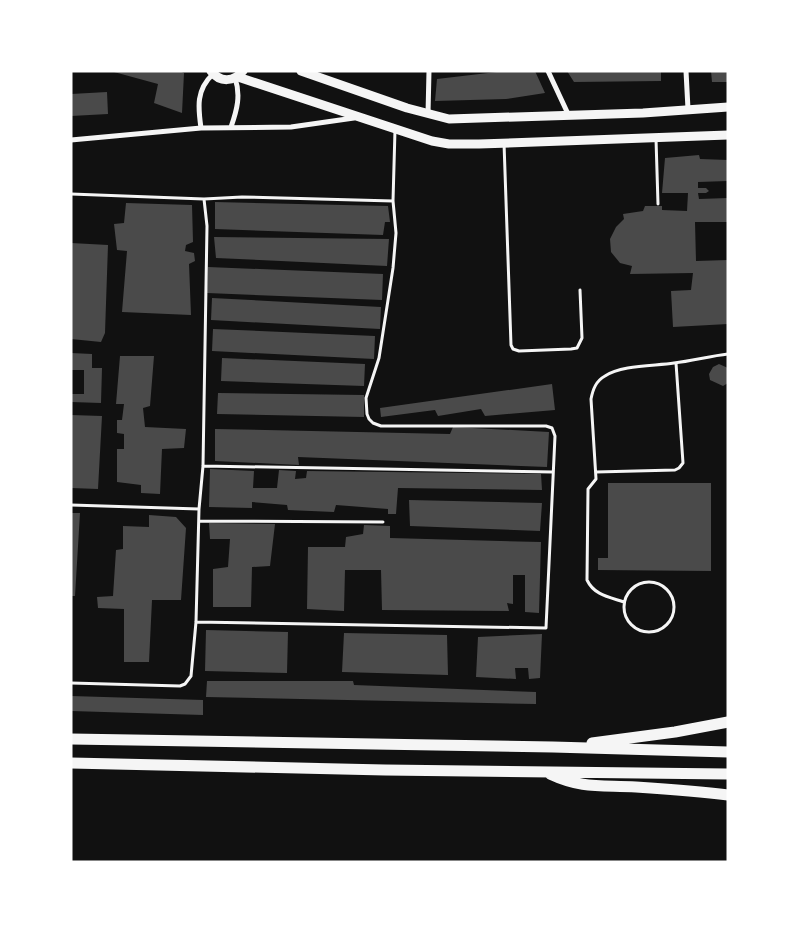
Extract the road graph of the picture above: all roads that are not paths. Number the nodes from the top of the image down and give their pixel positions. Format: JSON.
{"nodes":[{"id":1,"x":301,"y":71,"type":"edge"},
{"id":2,"x":429,"y":71,"type":"edge"},
{"id":3,"x":548,"y":71,"type":"edge"},
{"id":4,"x":686,"y":71,"type":"edge"},
{"id":5,"x":212,"y":72,"type":"edge"},
{"id":6,"x":238,"y":75,"type":"edge"},
{"id":7,"x":728,"y":107,"type":"edge"},
{"id":8,"x":688,"y":109,"type":"junction"},
{"id":9,"x":428,"y":114,"type":"junction"},
{"id":10,"x":569,"y":116,"type":"junction"},
{"id":11,"x":357,"y":117,"type":"junction"},
{"id":12,"x":231,"y":127,"type":"junction"},
{"id":13,"x":202,"y":128,"type":"junction"},
{"id":14,"x":395,"y":130,"type":"junction"},
{"id":15,"x":728,"y":135,"type":"edge"},
{"id":16,"x":656,"y":137,"type":"junction"},
{"id":17,"x":71,"y":140,"type":"edge"},
{"id":18,"x":504,"y":143,"type":"junction"},
{"id":19,"x":71,"y":194,"type":"edge"},
{"id":20,"x":204,"y":199,"type":"junction"},
{"id":21,"x":394,"y":201,"type":"junction"},
{"id":22,"x":658,"y":204,"type":"dead end"},
{"id":23,"x":580,"y":290,"type":"dead end"},
{"id":24,"x":728,"y":354,"type":"edge"},
{"id":25,"x":676,"y":363,"type":"junction"},
{"id":26,"x":203,"y":466,"type":"junction"},
{"id":27,"x":553,"y":472,"type":"junction"},
{"id":28,"x":596,"y":472,"type":"junction"},
{"id":29,"x":71,"y":505,"type":"edge"},
{"id":30,"x":199,"y":509,"type":"junction"},
{"id":31,"x":199,"y":522,"type":"junction"},
{"id":32,"x":383,"y":522,"type":"dead end"},
{"id":33,"x":624,"y":602,"type":"junction"},
{"id":34,"x":196,"y":622,"type":"junction"},
{"id":35,"x":71,"y":683,"type":"edge"},
{"id":36,"x":728,"y":722,"type":"edge"},
{"id":37,"x":71,"y":738,"type":"edge"},
{"id":38,"x":554,"y":747,"type":"junction"},
{"id":39,"x":728,"y":752,"type":"edge"},
{"id":40,"x":71,"y":763,"type":"edge"},
{"id":41,"x":546,"y":772,"type":"junction"},
{"id":42,"x":728,"y":774,"type":"edge"},
{"id":43,"x":728,"y":795,"type":"edge"}],
"edges":[{"from":1,"to":9,"type":"street"},
{"from":2,"to":9,"type":"street"},
{"from":3,"to":10,"type":"street"},
{"from":4,"to":8,"type":"street"},
{"from":5,"to":6,"type":"street"},
{"from":5,"to":13,"type":"street"},
{"from":6,"to":11,"type":"street"},
{"from":6,"to":12,"type":"street"},
{"from":7,"to":8,"type":"street"},
{"from":8,"to":10,"type":"street"},
{"from":9,"to":10,"type":"street"},
{"from":11,"to":12,"type":"street"},
{"from":11,"to":14,"type":"street"},
{"from":12,"to":13,"type":"street"},
{"from":13,"to":17,"type":"street"},
{"from":14,"to":18,"type":"street"},
{"from":14,"to":21,"type":"lane"},
{"from":15,"to":16,"type":"street"},
{"from":16,"to":18,"type":"street"},
{"from":16,"to":22,"type":"lane"},
{"from":18,"to":23,"type":"lane"},
{"from":19,"to":20,"type":"lane"},
{"from":20,"to":21,"type":"lane"},
{"from":20,"to":26,"type":"lane"},
{"from":21,"to":27,"type":"lane"},
{"from":24,"to":25,"type":"lane"},
{"from":25,"to":28,"type":"lane"},
{"from":25,"to":28,"type":"lane"},
{"from":26,"to":27,"type":"lane"},
{"from":26,"to":30,"type":"lane"},
{"from":27,"to":34,"type":"lane"},
{"from":28,"to":33,"type":"lane"},
{"from":29,"to":30,"type":"lane"},
{"from":30,"to":31,"type":"lane"},
{"from":31,"to":32,"type":"lane"},
{"from":31,"to":34,"type":"lane"},
{"from":33,"to":33,"type":"lane"},
{"from":34,"to":35,"type":"lane"},
{"from":36,"to":38,"type":"highway"},
{"from":37,"to":38,"type":"highway"},
{"from":38,"to":39,"type":"highway"},
{"from":40,"to":41,"type":"highway"},
{"from":41,"to":42,"type":"highway"},
{"from":41,"to":43,"type":"highway"}]}
